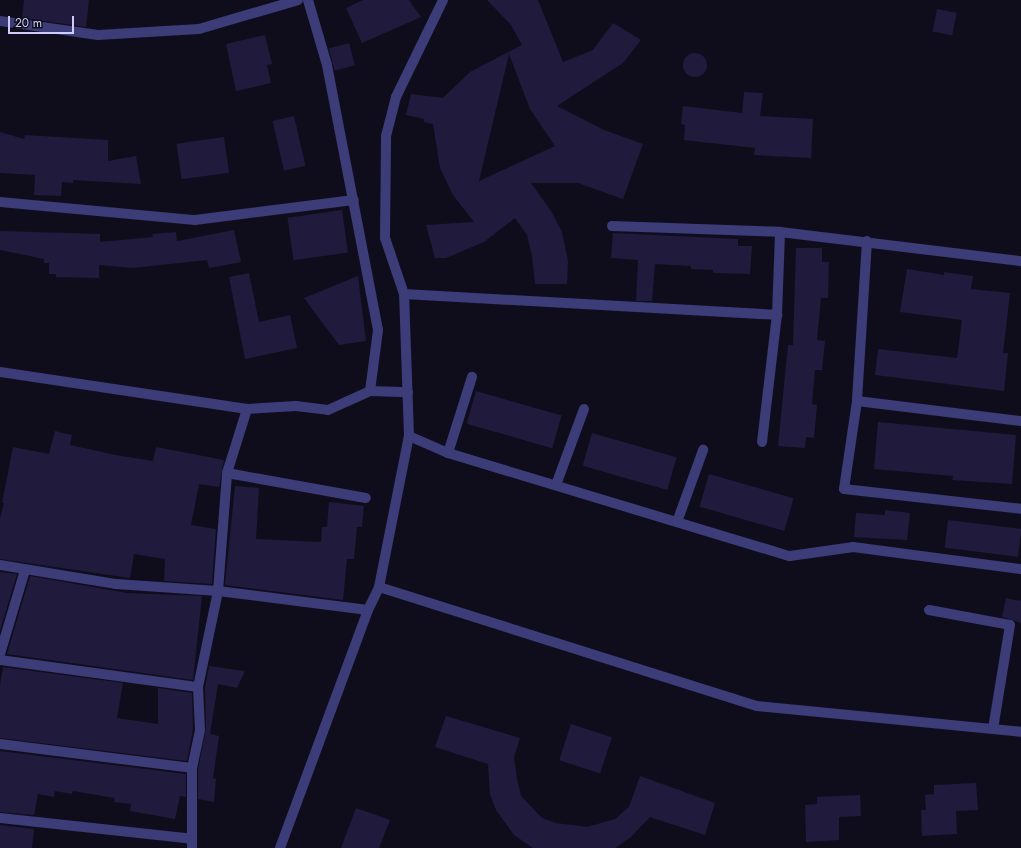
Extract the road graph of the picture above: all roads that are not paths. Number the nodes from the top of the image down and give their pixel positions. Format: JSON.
{"nodes":[{"id":1,"x":298,"y":0,"type":"edge"},
{"id":2,"x":308,"y":0,"type":"edge"},
{"id":3,"x":443,"y":0,"type":"edge"},
{"id":4,"x":0,"y":21,"type":"edge"},
{"id":5,"x":354,"y":200,"type":"junction"},
{"id":6,"x":0,"y":202,"type":"edge"},
{"id":7,"x":612,"y":226,"type":"dead end"},
{"id":8,"x":780,"y":232,"type":"junction"},
{"id":9,"x":867,"y":240,"type":"junction"},
{"id":10,"x":1021,"y":261,"type":"edge"},
{"id":11,"x":404,"y":294,"type":"junction"},
{"id":12,"x":777,"y":315,"type":"junction"},
{"id":13,"x":0,"y":372,"type":"edge"},
{"id":14,"x":472,"y":377,"type":"dead end"},
{"id":15,"x":370,"y":391,"type":"junction"},
{"id":16,"x":408,"y":392,"type":"junction"},
{"id":17,"x":857,"y":401,"type":"junction"},
{"id":18,"x":247,"y":409,"type":"junction"},
{"id":19,"x":584,"y":409,"type":"dead end"},
{"id":20,"x":1021,"y":421,"type":"edge"},
{"id":21,"x":409,"y":436,"type":"junction"},
{"id":22,"x":762,"y":442,"type":"dead end"},
{"id":23,"x":703,"y":450,"type":"dead end"},
{"id":24,"x":448,"y":453,"type":"junction"},
{"id":25,"x":227,"y":473,"type":"junction"},
{"id":26,"x":556,"y":485,"type":"junction"},
{"id":27,"x":366,"y":498,"type":"dead end"},
{"id":28,"x":1021,"y":510,"type":"edge"},
{"id":29,"x":677,"y":522,"type":"junction"},
{"id":30,"x":0,"y":565,"type":"edge"},
{"id":31,"x":1021,"y":569,"type":"edge"},
{"id":32,"x":25,"y":570,"type":"junction"},
{"id":33,"x":379,"y":587,"type":"junction"},
{"id":34,"x":218,"y":591,"type":"junction"},
{"id":35,"x":368,"y":610,"type":"junction"},
{"id":36,"x":929,"y":610,"type":"dead end"},
{"id":37,"x":0,"y":654,"type":"edge"},
{"id":38,"x":0,"y":660,"type":"edge"},
{"id":39,"x":198,"y":687,"type":"junction"},
{"id":40,"x":992,"y":729,"type":"junction"},
{"id":41,"x":1021,"y":732,"type":"edge"},
{"id":42,"x":0,"y":744,"type":"edge"},
{"id":43,"x":192,"y":768,"type":"junction"},
{"id":44,"x":0,"y":818,"type":"edge"},
{"id":45,"x":192,"y":843,"type":"edge"},
{"id":46,"x":280,"y":848,"type":"edge"}],
"edges":[{"from":1,"to":4,"type":"street"},
{"from":2,"to":5,"type":"street"},
{"from":3,"to":11,"type":"street"},
{"from":5,"to":6,"type":"street"},
{"from":5,"to":15,"type":"street"},
{"from":7,"to":8,"type":"street"},
{"from":8,"to":9,"type":"street"},
{"from":8,"to":12,"type":"street"},
{"from":9,"to":10,"type":"street"},
{"from":9,"to":17,"type":"street"},
{"from":11,"to":12,"type":"street"},
{"from":11,"to":16,"type":"street"},
{"from":12,"to":22,"type":"street"},
{"from":13,"to":18,"type":"street"},
{"from":14,"to":24,"type":"street"},
{"from":15,"to":16,"type":"street"},
{"from":15,"to":18,"type":"street"},
{"from":16,"to":21,"type":"street"},
{"from":17,"to":20,"type":"street"},
{"from":17,"to":28,"type":"street"},
{"from":18,"to":25,"type":"street"},
{"from":19,"to":26,"type":"street"},
{"from":21,"to":24,"type":"street"},
{"from":21,"to":33,"type":"street"},
{"from":23,"to":29,"type":"street"},
{"from":24,"to":26,"type":"street"},
{"from":25,"to":27,"type":"street"},
{"from":25,"to":34,"type":"street"},
{"from":26,"to":29,"type":"street"},
{"from":29,"to":31,"type":"street"},
{"from":30,"to":32,"type":"street"},
{"from":32,"to":34,"type":"street"},
{"from":32,"to":37,"type":"street"},
{"from":33,"to":35,"type":"street"},
{"from":33,"to":40,"type":"street"},
{"from":34,"to":35,"type":"street"},
{"from":34,"to":39,"type":"street"},
{"from":35,"to":46,"type":"street"},
{"from":36,"to":40,"type":"street"},
{"from":38,"to":39,"type":"street"},
{"from":39,"to":43,"type":"street"},
{"from":40,"to":41,"type":"street"},
{"from":42,"to":43,"type":"street"},
{"from":43,"to":45,"type":"street"},
{"from":44,"to":45,"type":"street"}]}
